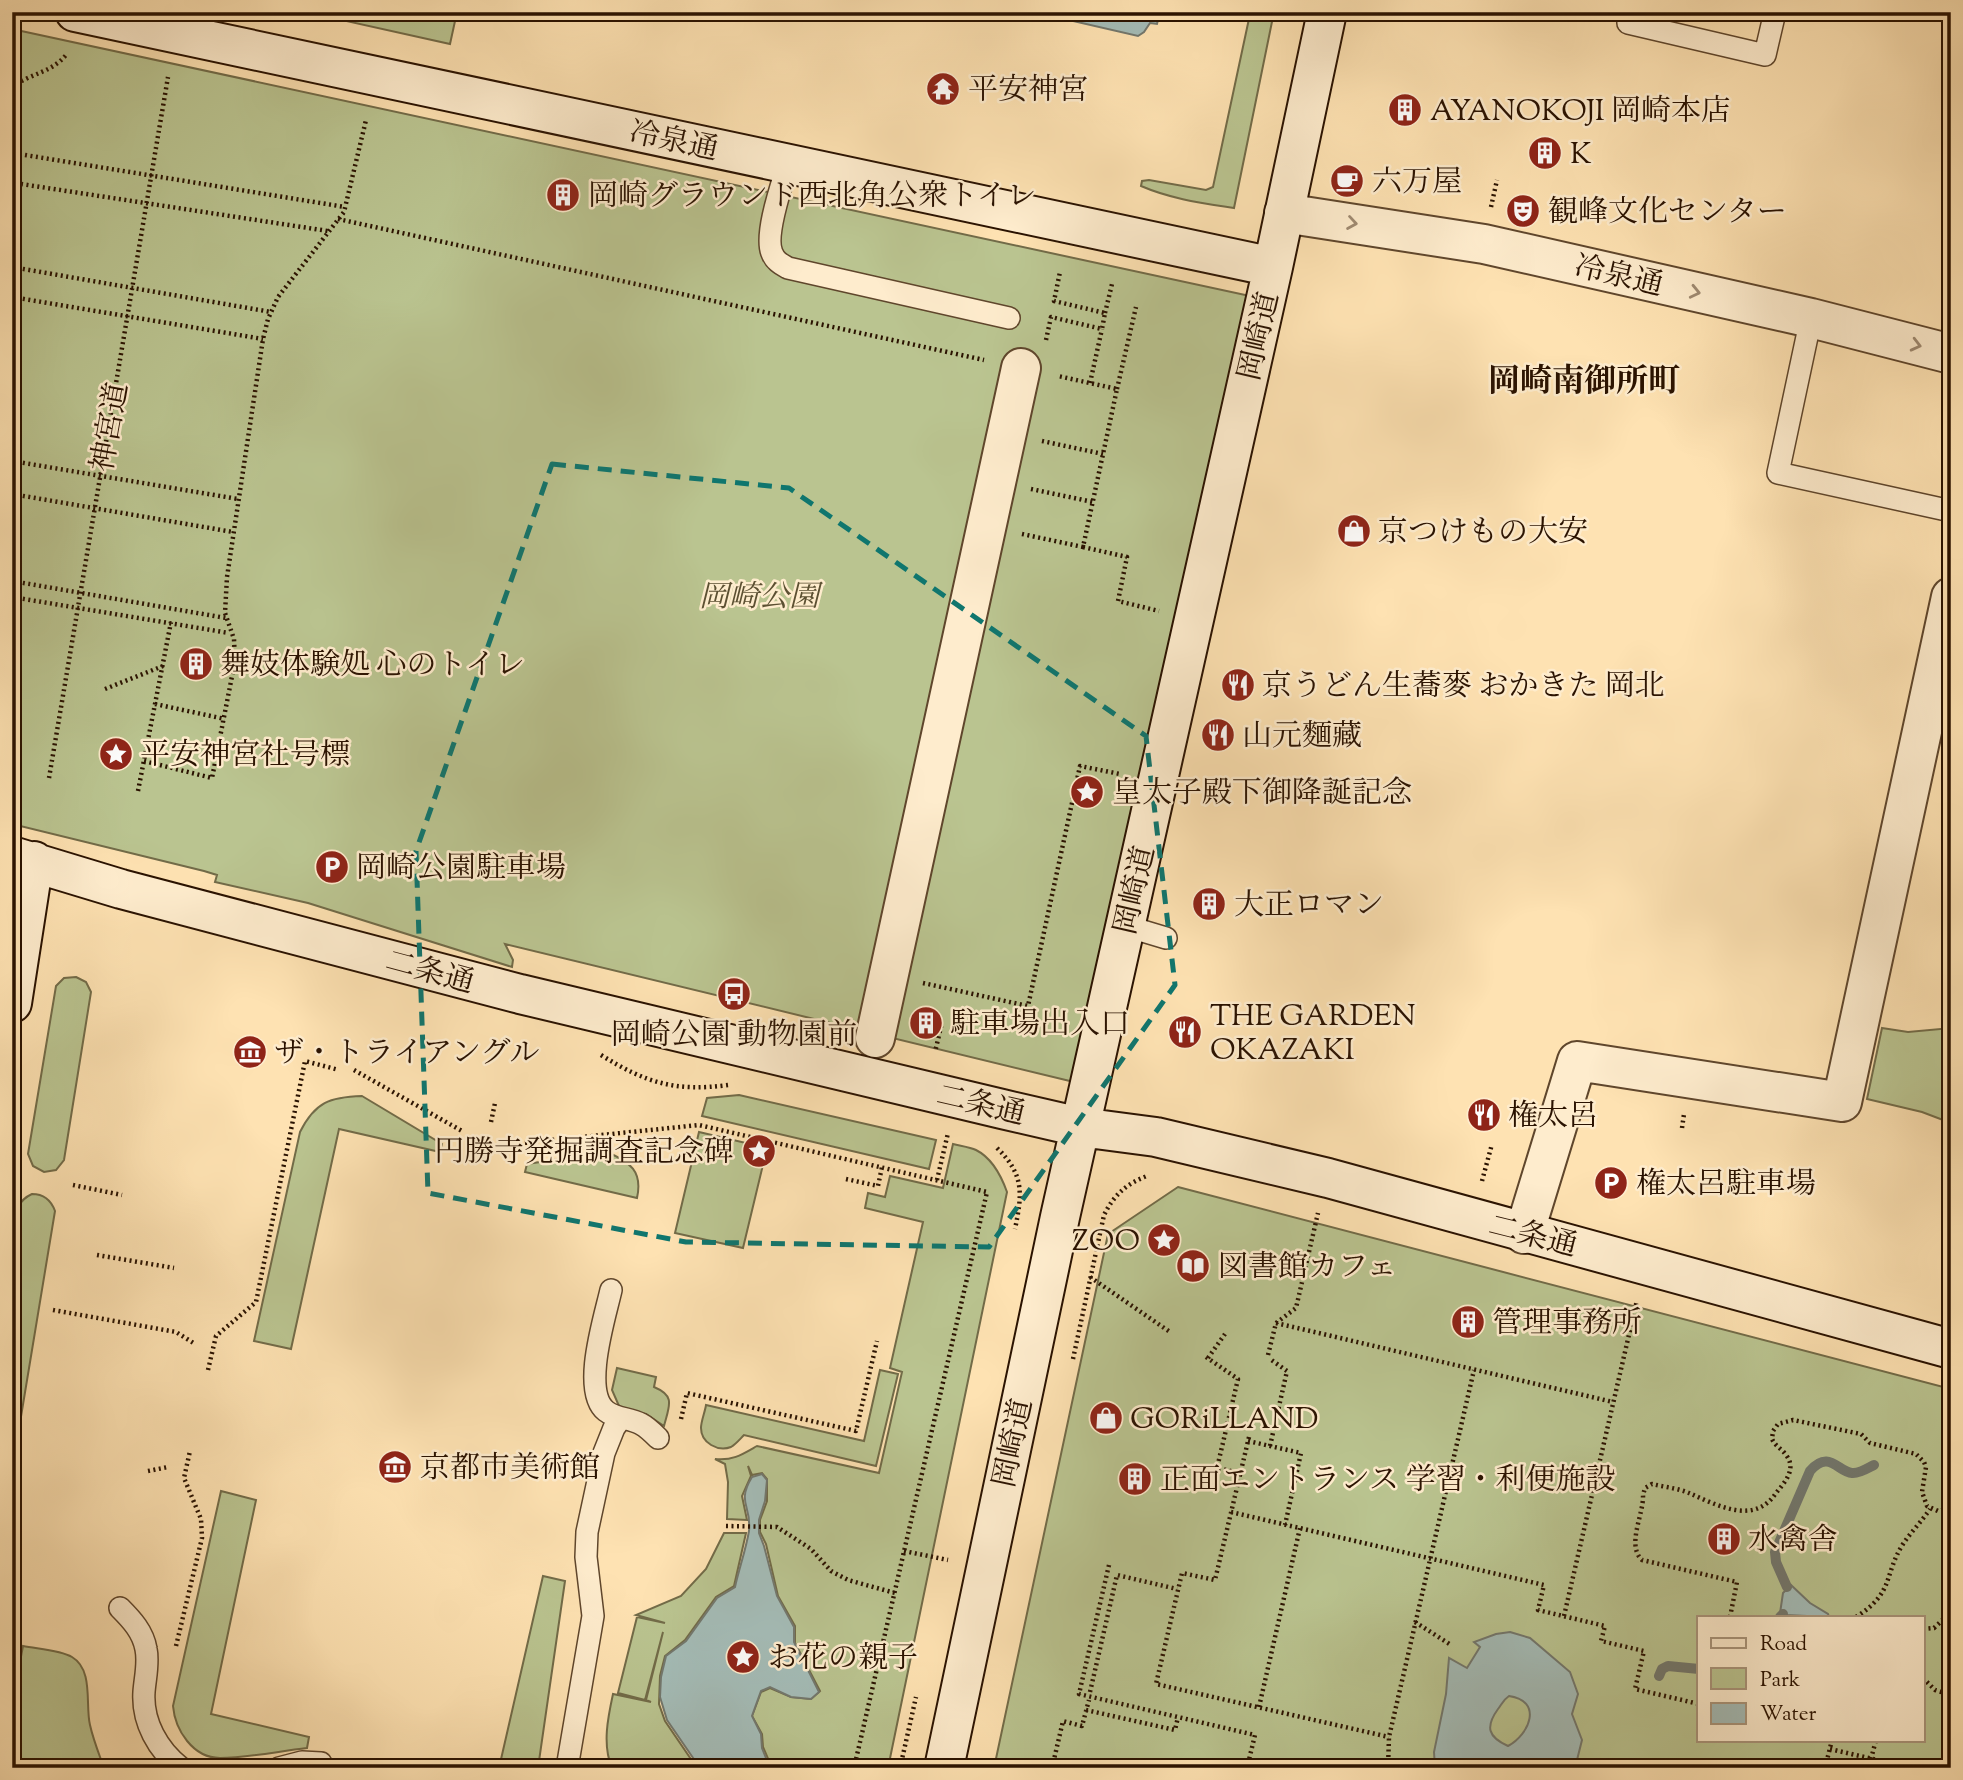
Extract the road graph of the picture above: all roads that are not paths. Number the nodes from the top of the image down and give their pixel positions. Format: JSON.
{"nodes":[{"id":1,"x":75,"y":12,"type":"edge"},
{"id":2,"x":1327,"y":12,"type":"edge"},
{"id":3,"x":1630,"y":12,"type":"edge"},
{"id":4,"x":1776,"y":12,"type":"edge"},
{"id":5,"x":788,"y":164,"type":"junction"},
{"id":6,"x":1284,"y":214,"type":"junction"},
{"id":7,"x":1273,"y":267,"type":"junction"},
{"id":8,"x":1009,"y":318,"type":"dead end"},
{"id":9,"x":1811,"y":318,"type":"junction"},
{"id":10,"x":1951,"y":354,"type":"edge"},
{"id":11,"x":1030,"y":370,"type":"road end"},
{"id":12,"x":1951,"y":511,"type":"edge"},
{"id":13,"x":1951,"y":597,"type":"edge"},
{"id":14,"x":23,"y":858,"type":"edge"},
{"id":15,"x":1126,"y":926,"type":"junction"},
{"id":16,"x":1166,"y":938,"type":"dead end"},
{"id":17,"x":12,"y":1003,"type":"edge"},
{"id":18,"x":875,"y":1038,"type":"dead end"},
{"id":19,"x":1080,"y":1127,"type":"junction"},
{"id":20,"x":1524,"y":1234,"type":"junction"},
{"id":21,"x":611,"y":1290,"type":"dead end"},
{"id":22,"x":1951,"y":1349,"type":"edge"},
{"id":23,"x":621,"y":1418,"type":"junction"},
{"id":24,"x":658,"y":1438,"type":"dead end"},
{"id":25,"x":120,"y":1608,"type":"dead end"},
{"id":26,"x":321,"y":1763,"type":"dead end"},
{"id":27,"x":181,"y":1768,"type":"edge"},
{"id":28,"x":279,"y":1768,"type":"edge"},
{"id":29,"x":567,"y":1768,"type":"edge"},
{"id":30,"x":944,"y":1768,"type":"edge"}],
"edges":[{"from":1,"to":5,"type":"street","name":"冷泉通"},
{"from":2,"to":6,"type":"street","name":"岡崎道"},
{"from":3,"to":4,"type":"lane"},
{"from":5,"to":7,"type":"street","name":"冷泉通"},
{"from":5,"to":8,"type":"lane"},
{"from":6,"to":7,"type":"street","name":"岡崎道"},
{"from":6,"to":9,"type":"street","name":"冷泉通","one_way":true},
{"from":7,"to":15,"type":"street","name":"岡崎道"},
{"from":9,"to":10,"type":"street","name":"冷泉通","one_way":true},
{"from":9,"to":12,"type":"lane"},
{"from":11,"to":18,"type":"street"},
{"from":13,"to":20,"type":"street"},
{"from":14,"to":17,"type":"street"},
{"from":14,"to":19,"type":"street","name":"二条通"},
{"from":15,"to":16,"type":"lane"},
{"from":15,"to":19,"type":"street","name":"岡崎道"},
{"from":19,"to":20,"type":"street","name":"二条通"},
{"from":19,"to":30,"type":"street","name":"岡崎道"},
{"from":20,"to":22,"type":"street","name":"二条通"},
{"from":21,"to":23,"type":"lane"},
{"from":23,"to":24,"type":"lane"},
{"from":23,"to":29,"type":"lane"},
{"from":25,"to":27,"type":"lane"},
{"from":26,"to":28,"type":"lane"}]}
